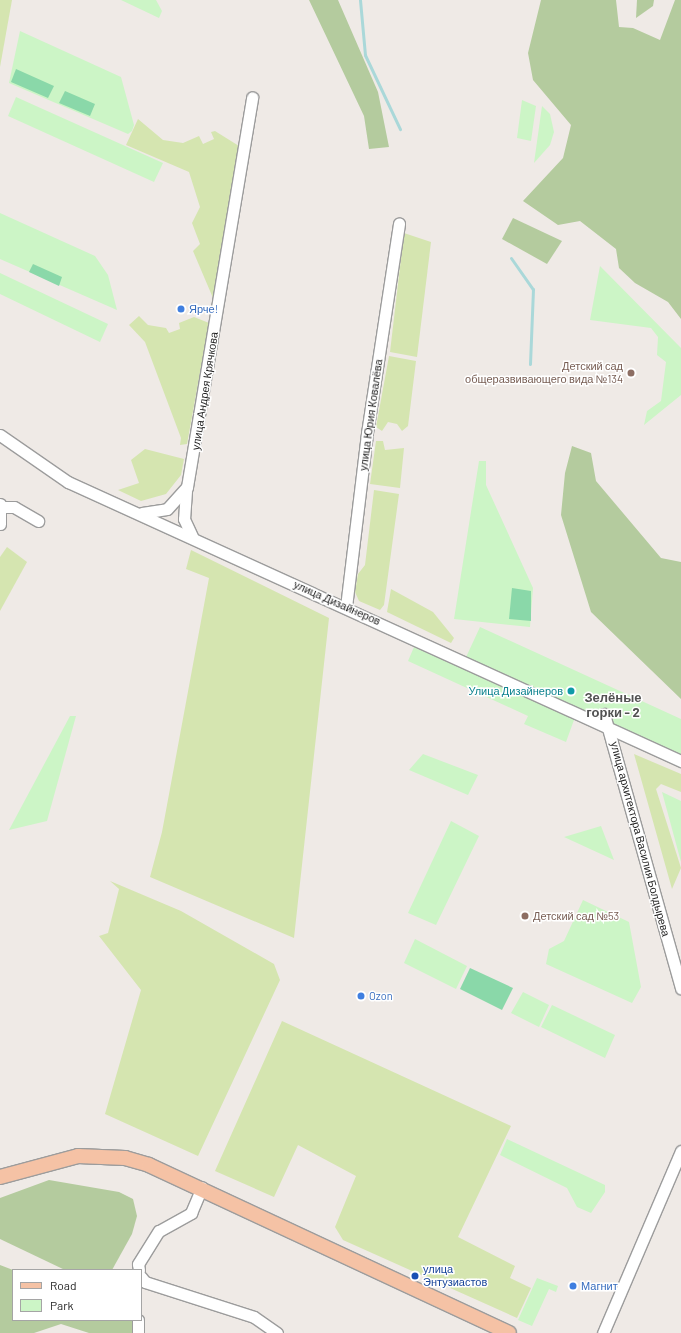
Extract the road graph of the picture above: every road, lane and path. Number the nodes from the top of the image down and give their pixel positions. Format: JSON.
{"nodes":[{"id":1,"x":252,"y":97,"type":"dead end"},
{"id":2,"x":399,"y":223,"type":"dead end"},
{"id":3,"x":0,"y":435,"type":"edge"},
{"id":4,"x":187,"y":486,"type":"junction"},
{"id":5,"x":1,"y":506,"type":"edge"},
{"id":6,"x":142,"y":513,"type":"junction"},
{"id":7,"x":38,"y":521,"type":"dead end"},
{"id":8,"x":0,"y":524,"type":"edge"},
{"id":9,"x":193,"y":538,"type":"junction"},
{"id":10,"x":346,"y":607,"type":"junction"},
{"id":11,"x":604,"y":714,"type":"dead end"},
{"id":12,"x":609,"y":727,"type":"junction"},
{"id":13,"x":681,"y":761,"type":"edge"},
{"id":14,"x":681,"y":988,"type":"edge"},
{"id":15,"x":681,"y":1151,"type":"edge"},
{"id":16,"x":0,"y":1177,"type":"edge"},
{"id":17,"x":202,"y":1187,"type":"junction"},
{"id":18,"x":139,"y":1269,"type":"edge"},
{"id":19,"x":142,"y":1282,"type":"edge"},
{"id":20,"x":138,"y":1321,"type":"edge"},
{"id":21,"x":138,"y":1333,"type":"edge"},
{"id":22,"x":277,"y":1333,"type":"edge"},
{"id":23,"x":510,"y":1333,"type":"edge"},
{"id":24,"x":602,"y":1333,"type":"edge"}],
"edges":[{"from":1,"to":4,"type":"street","name":"улица Андрея Крячкова"},
{"from":2,"to":10,"type":"street","name":"улица Юрия Ковалёва"},
{"from":3,"to":6,"type":"street","name":"улица Дизайнеров"},
{"from":4,"to":6,"type":"street"},
{"from":4,"to":9,"type":"street","name":"улица Андрея Крячкова"},
{"from":5,"to":7,"type":"street"},
{"from":5,"to":8,"type":"street"},
{"from":6,"to":9,"type":"street","name":"улица Дизайнеров"},
{"from":9,"to":10,"type":"street","name":"улица Дизайнеров"},
{"from":10,"to":12,"type":"street","name":"улица Дизайнеров"},
{"from":11,"to":12,"type":"street","name":"улица архитектора Василия Болдырева"},
{"from":12,"to":13,"type":"street","name":"улица Дизайнеров"},
{"from":12,"to":14,"type":"street","name":"улица архитектора Василия Болдырева"},
{"from":15,"to":24,"type":"street"},
{"from":16,"to":17,"type":"main road"},
{"from":17,"to":18,"type":"street"},
{"from":17,"to":23,"type":"main road"},
{"from":19,"to":22,"type":"street"},
{"from":20,"to":21,"type":"street"}]}
